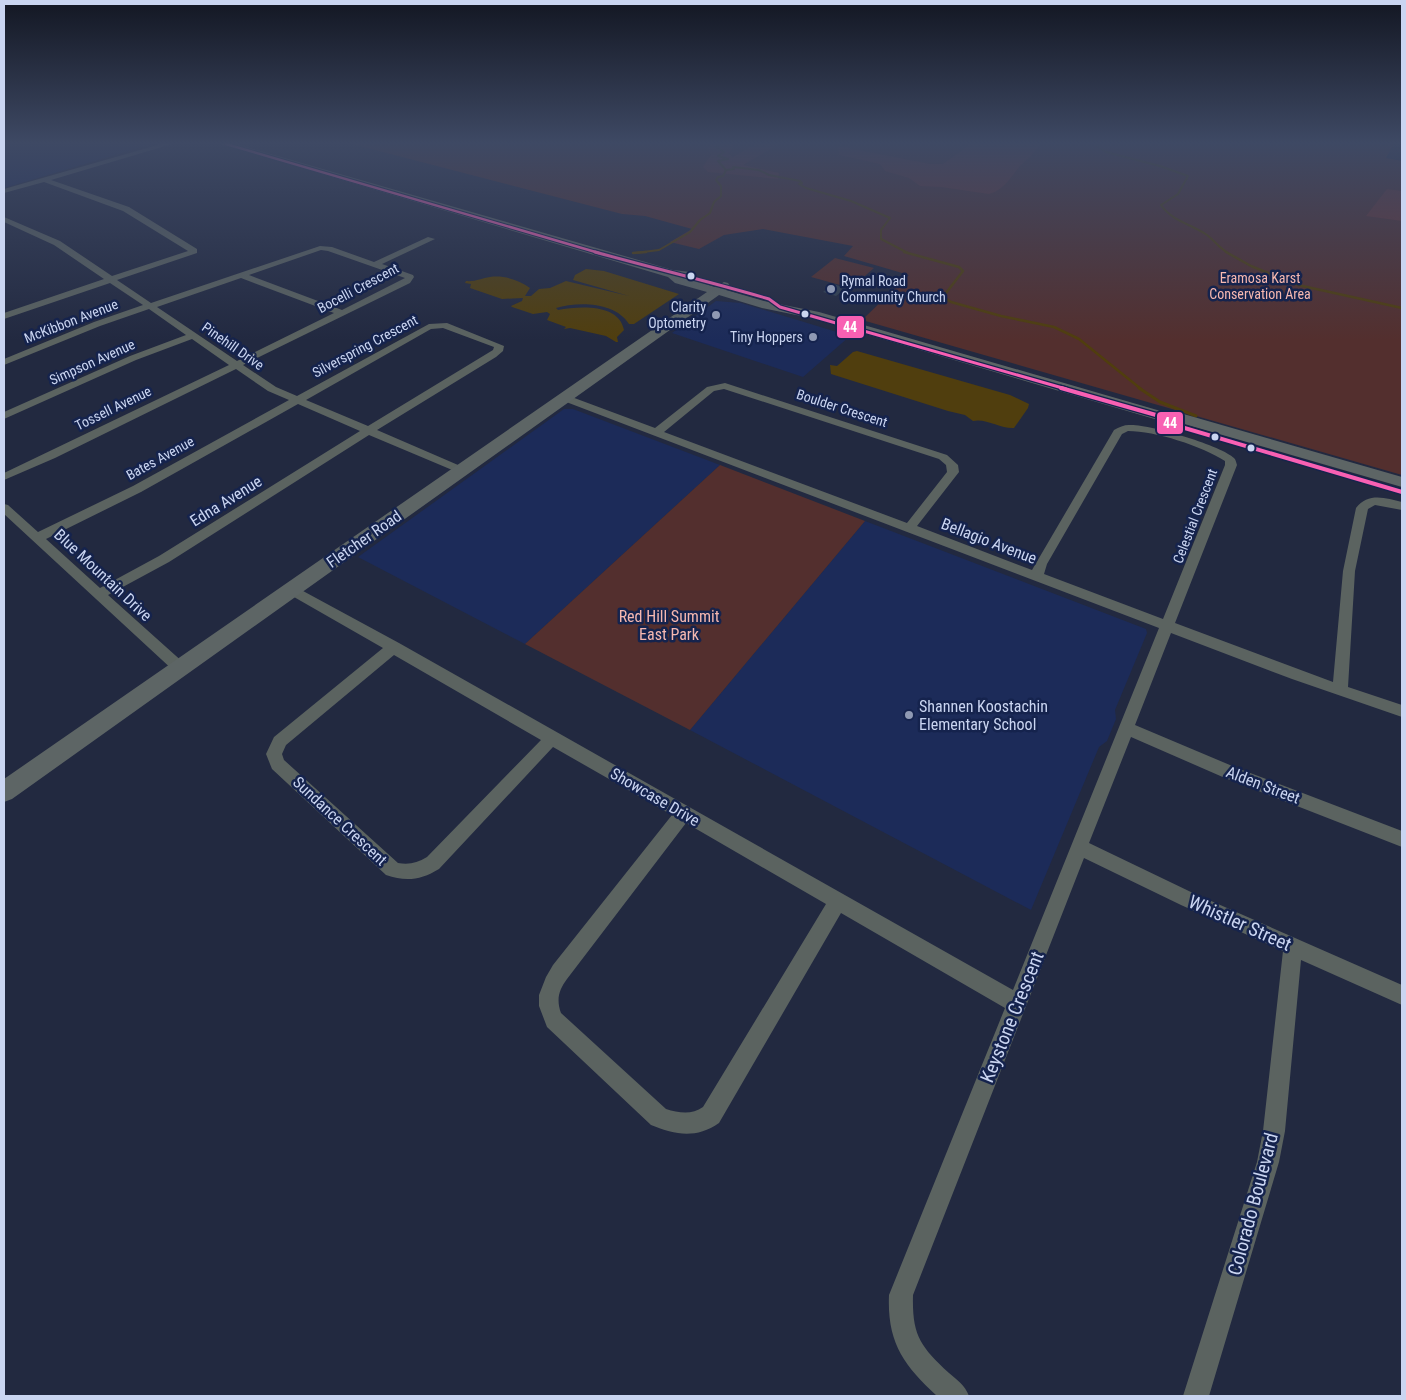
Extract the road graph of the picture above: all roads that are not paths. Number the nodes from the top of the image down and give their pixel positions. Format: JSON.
{"nodes":[{"id":1,"x":127,"y":209,"type":"edge"},
{"id":2,"x":449,"y":209,"type":"edge"},
{"id":3,"x":4,"y":219,"type":"edge"},
{"id":4,"x":431,"y":239,"type":"dead end"},
{"id":5,"x":376,"y":264,"type":"junction"},
{"id":6,"x":242,"y":275,"type":"junction"},
{"id":7,"x":110,"y":280,"type":"junction"},
{"id":8,"x":721,"y":289,"type":"junction"},
{"id":9,"x":149,"y":306,"type":"junction"},
{"id":10,"x":342,"y":313,"type":"junction"},
{"id":11,"x":4,"y":316,"type":"edge"},
{"id":12,"x":192,"y":336,"type":"junction"},
{"id":13,"x":4,"y":362,"type":"edge"},
{"id":14,"x":235,"y":365,"type":"junction"},
{"id":15,"x":565,"y":398,"type":"junction"},
{"id":16,"x":294,"y":400,"type":"junction"},
{"id":17,"x":4,"y":416,"type":"edge"},
{"id":18,"x":1163,"y":417,"type":"junction"},
{"id":19,"x":368,"y":430,"type":"junction"},
{"id":20,"x":657,"y":432,"type":"junction"},
{"id":21,"x":461,"y":470,"type":"junction"},
{"id":22,"x":4,"y":477,"type":"edge"},
{"id":23,"x":1402,"y":482,"type":"edge"},
{"id":24,"x":1402,"y":492,"type":"edge"},
{"id":25,"x":1402,"y":506,"type":"edge"},
{"id":26,"x":4,"y":508,"type":"edge"},
{"id":27,"x":909,"y":528,"type":"junction"},
{"id":28,"x":37,"y":538,"type":"junction"},
{"id":29,"x":1036,"y":577,"type":"junction"},
{"id":30,"x":292,"y":590,"type":"junction"},
{"id":31,"x":98,"y":595,"type":"junction"},
{"id":32,"x":1168,"y":626,"type":"junction"},
{"id":33,"x":394,"y":647,"type":"junction"},
{"id":34,"x":180,"y":668,"type":"junction"},
{"id":35,"x":1340,"y":690,"type":"junction"},
{"id":36,"x":1402,"y":711,"type":"edge"},
{"id":37,"x":1126,"y":728,"type":"junction"},
{"id":38,"x":552,"y":738,"type":"junction"},
{"id":39,"x":4,"y":792,"type":"edge"},
{"id":40,"x":684,"y":814,"type":"junction"},
{"id":41,"x":1402,"y":839,"type":"edge"},
{"id":42,"x":1079,"y":847,"type":"junction"},
{"id":43,"x":838,"y":902,"type":"junction"},
{"id":44,"x":1293,"y":947,"type":"junction"},
{"id":45,"x":1402,"y":995,"type":"edge"},
{"id":46,"x":1018,"y":1004,"type":"junction"},
{"id":47,"x":956,"y":1396,"type":"edge"},
{"id":48,"x":1196,"y":1396,"type":"edge"}],
"edges":[{"from":1,"to":7,"type":"street"},
{"from":2,"to":8,"type":"main road"},
{"from":3,"to":7,"type":"street","name":"Pinehill Drive"},
{"from":4,"to":5,"type":"street"},
{"from":5,"to":6,"type":"street","name":"Bocelli Crescent"},
{"from":5,"to":10,"type":"street","name":"Bocelli Crescent"},
{"from":6,"to":9,"type":"street","name":"Bocelli Crescent"},
{"from":6,"to":10,"type":"street"},
{"from":7,"to":9,"type":"street","name":"Pinehill Drive"},
{"from":7,"to":11,"type":"street"},
{"from":8,"to":15,"type":"main road","name":"Fletcher Road"},
{"from":8,"to":18,"type":"main road"},
{"from":9,"to":12,"type":"street","name":"Pinehill Drive"},
{"from":9,"to":13,"type":"street","name":"McKibbon Avenue"},
{"from":10,"to":14,"type":"street","name":"Bocelli Crescent"},
{"from":12,"to":14,"type":"street","name":"Pinehill Drive"},
{"from":12,"to":17,"type":"street","name":"Simpson Avenue"},
{"from":14,"to":16,"type":"street","name":"Pinehill Drive"},
{"from":14,"to":22,"type":"street","name":"Tossell Avenue"},
{"from":15,"to":20,"type":"street","name":"Bellagio Avenue"},
{"from":15,"to":21,"type":"main road","name":"Fletcher Road"},
{"from":16,"to":19,"type":"street","name":"Pinehill Drive"},
{"from":16,"to":19,"type":"street","name":"Silverspring Crescent"},
{"from":16,"to":28,"type":"street","name":"Bates Avenue"},
{"from":18,"to":23,"type":"main road"},
{"from":18,"to":24,"type":"main road"},
{"from":19,"to":21,"type":"street","name":"Pinehill Drive"},
{"from":19,"to":31,"type":"street","name":"Edna Avenue"},
{"from":20,"to":27,"type":"street","name":"Bellagio Avenue"},
{"from":20,"to":27,"type":"street","name":"Boulder Crescent"},
{"from":21,"to":30,"type":"main road","name":"Fletcher Road"},
{"from":25,"to":35,"type":"street"},
{"from":26,"to":28,"type":"street","name":"Blue Mountain Drive"},
{"from":27,"to":29,"type":"street","name":"Bellagio Avenue"},
{"from":28,"to":31,"type":"street","name":"Blue Mountain Drive"},
{"from":29,"to":32,"type":"street","name":"Bellagio Avenue"},
{"from":29,"to":32,"type":"street","name":"Celestial Crescent"},
{"from":30,"to":33,"type":"street","name":"Showcase Drive"},
{"from":30,"to":34,"type":"main road","name":"Fletcher Road"},
{"from":31,"to":34,"type":"street","name":"Blue Mountain Drive"},
{"from":32,"to":35,"type":"street","name":"Bellagio Avenue"},
{"from":32,"to":37,"type":"street","name":"Keystone Crescent"},
{"from":33,"to":38,"type":"street","name":"Showcase Drive"},
{"from":33,"to":38,"type":"street","name":"Sundance Crescent"},
{"from":34,"to":39,"type":"main road","name":"Fletcher Road"},
{"from":35,"to":36,"type":"street","name":"Bellagio Avenue"},
{"from":37,"to":41,"type":"street","name":"Alden Street"},
{"from":37,"to":42,"type":"street","name":"Keystone Crescent"},
{"from":38,"to":40,"type":"street","name":"Showcase Drive"},
{"from":40,"to":43,"type":"street","name":"Showcase Drive"},
{"from":40,"to":43,"type":"street"},
{"from":42,"to":44,"type":"street","name":"Whistler Street"},
{"from":42,"to":46,"type":"street","name":"Keystone Crescent"},
{"from":43,"to":46,"type":"street","name":"Showcase Drive"},
{"from":44,"to":45,"type":"street","name":"Whistler Street"},
{"from":44,"to":48,"type":"street","name":"Colorado Boulevard"},
{"from":46,"to":47,"type":"street","name":"Keystone Crescent"}]}
